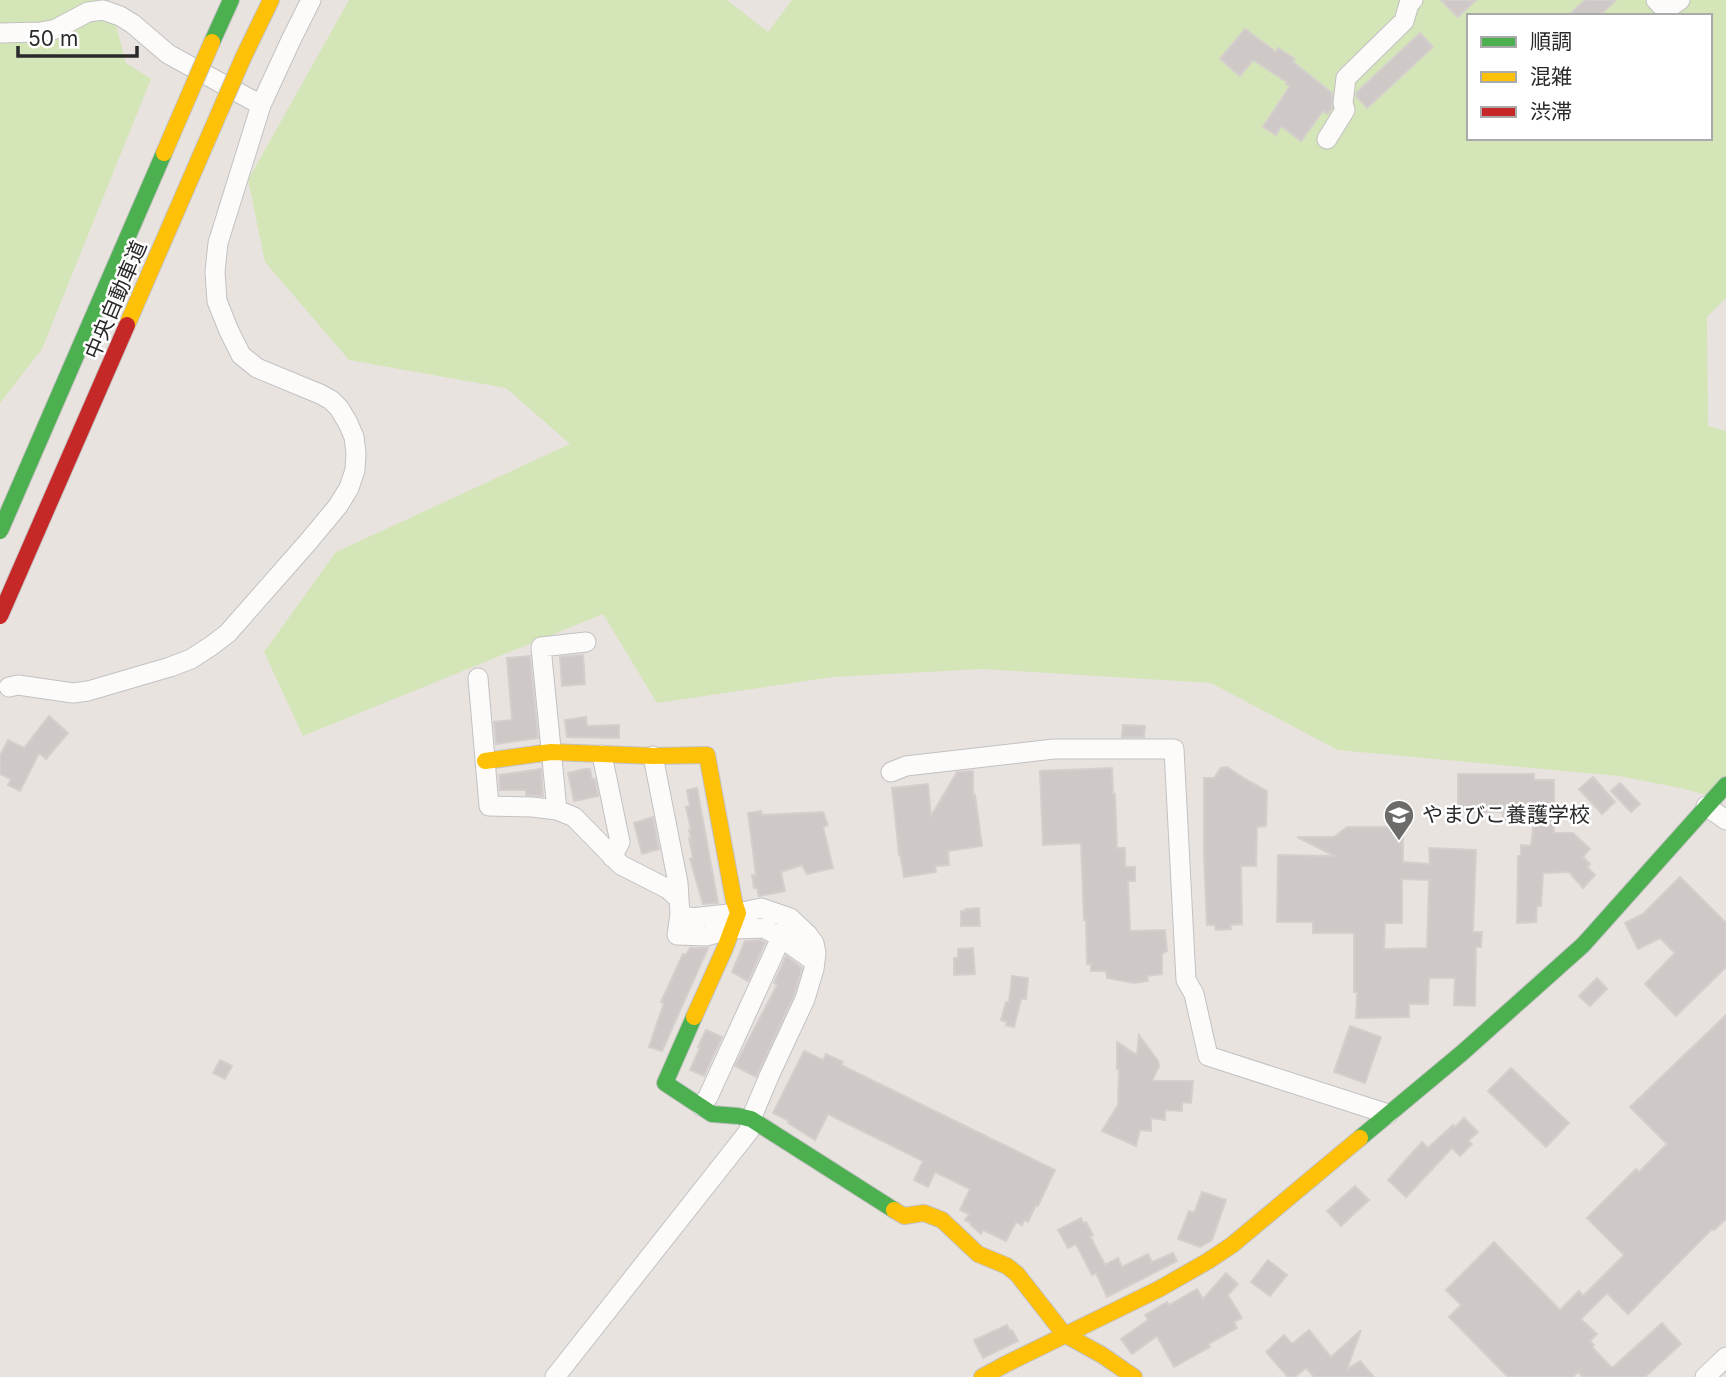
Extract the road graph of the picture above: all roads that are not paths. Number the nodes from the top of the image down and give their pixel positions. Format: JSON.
{"nodes":[{"id":1,"x":231,"y":0,"type":"edge"},
{"id":2,"x":271,"y":0,"type":"edge"},
{"id":3,"x":311,"y":0,"type":"edge"},
{"id":4,"x":1413,"y":0,"type":"edge"},
{"id":5,"x":1656,"y":0,"type":"edge"},
{"id":6,"x":1680,"y":0,"type":"edge"},
{"id":7,"x":0,"y":33,"type":"edge"},
{"id":8,"x":261,"y":105,"type":"junction"},
{"id":9,"x":1327,"y":139,"type":"dead end"},
{"id":10,"x":0,"y":531,"type":"edge"},
{"id":11,"x":0,"y":616,"type":"edge"},
{"id":12,"x":586,"y":642,"type":"dead end"},
{"id":13,"x":478,"y":678,"type":"dead end"},
{"id":14,"x":3,"y":687,"type":"edge"},
{"id":15,"x":551,"y":752,"type":"junction"},
{"id":16,"x":602,"y":755,"type":"junction"},
{"id":17,"x":653,"y":756,"type":"junction"},
{"id":18,"x":485,"y":761,"type":"junction"},
{"id":19,"x":891,"y":772,"type":"dead end"},
{"id":20,"x":1726,"y":785,"type":"edge"},
{"id":21,"x":1706,"y":806,"type":"junction"},
{"id":22,"x":557,"y":810,"type":"junction"},
{"id":23,"x":1726,"y":820,"type":"edge"},
{"id":24,"x":612,"y":857,"type":"junction"},
{"id":25,"x":679,"y":907,"type":"junction"},
{"id":26,"x":790,"y":918,"type":"junction"},
{"id":27,"x":735,"y":921,"type":"junction"},
{"id":28,"x":780,"y":937,"type":"junction"},
{"id":29,"x":815,"y":962,"type":"junction"},
{"id":30,"x":701,"y":1106,"type":"junction"},
{"id":31,"x":1388,"y":1114,"type":"junction"},
{"id":32,"x":751,"y":1119,"type":"junction"},
{"id":33,"x":1064,"y":1334,"type":"junction"},
{"id":34,"x":1726,"y":1357,"type":"edge"},
{"id":35,"x":555,"y":1377,"type":"edge"},
{"id":36,"x":982,"y":1377,"type":"edge"},
{"id":37,"x":1134,"y":1377,"type":"edge"},
{"id":38,"x":1705,"y":1377,"type":"edge"}],
"edges":[{"from":1,"to":10,"type":"main road","name":"中央自動車道","bridge":true},
{"from":2,"to":11,"type":"main road","name":"中央自動車道","bridge":true},
{"from":3,"to":8,"type":"street"},
{"from":4,"to":9,"type":"street"},
{"from":5,"to":6,"type":"street"},
{"from":7,"to":8,"type":"street"},
{"from":8,"to":14,"type":"street"},
{"from":12,"to":15,"type":"street"},
{"from":13,"to":18,"type":"street"},
{"from":15,"to":16,"type":"main road"},
{"from":15,"to":18,"type":"main road"},
{"from":15,"to":22,"type":"street"},
{"from":16,"to":17,"type":"main road"},
{"from":16,"to":24,"type":"street"},
{"from":17,"to":25,"type":"street"},
{"from":17,"to":27,"type":"main road"},
{"from":18,"to":22,"type":"street"},
{"from":19,"to":31,"type":"street"},
{"from":20,"to":21,"type":"main road"},
{"from":21,"to":23,"type":"street"},
{"from":21,"to":31,"type":"main road"},
{"from":22,"to":24,"type":"street"},
{"from":24,"to":25,"type":"street"},
{"from":25,"to":27,"type":"street"},
{"from":26,"to":27,"type":"street"},
{"from":26,"to":28,"type":"street"},
{"from":26,"to":29,"type":"street"},
{"from":27,"to":28,"type":"street"},
{"from":27,"to":30,"type":"main road"},
{"from":28,"to":29,"type":"street"},
{"from":28,"to":30,"type":"street"},
{"from":29,"to":32,"type":"street"},
{"from":30,"to":32,"type":"main road"},
{"from":31,"to":33,"type":"main road"},
{"from":32,"to":33,"type":"main road"},
{"from":32,"to":35,"type":"street"},
{"from":33,"to":36,"type":"main road"},
{"from":33,"to":37,"type":"main road"},
{"from":34,"to":38,"type":"street"}]}
